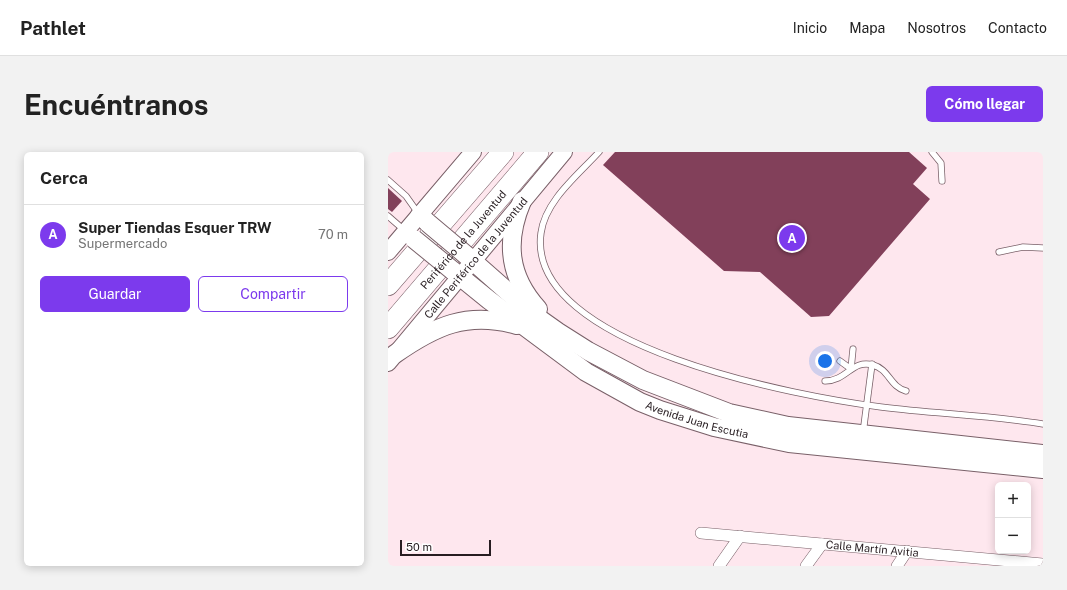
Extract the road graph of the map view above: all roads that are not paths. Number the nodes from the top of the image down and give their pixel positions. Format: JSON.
{"nodes":[{"id":1,"x":473,"y":152,"type":"edge"},
{"id":2,"x":503,"y":152,"type":"edge"},
{"id":3,"x":538,"y":152,"type":"edge"},
{"id":4,"x":564,"y":152,"type":"edge"},
{"id":5,"x":599,"y":152,"type":"edge"},
{"id":6,"x":932,"y":152,"type":"edge"},
{"id":7,"x":388,"y":180,"type":"edge"},
{"id":8,"x":942,"y":181,"type":"dead end"},
{"id":9,"x":522,"y":201,"type":"junction"},
{"id":10,"x":388,"y":216,"type":"edge"},
{"id":11,"x":424,"y":219,"type":"junction"},
{"id":12,"x":410,"y":235,"type":"junction"},
{"id":13,"x":1043,"y":248,"type":"edge"},
{"id":14,"x":388,"y":252,"type":"edge"},
{"id":15,"x":999,"y":252,"type":"dead end"},
{"id":16,"x":470,"y":258,"type":"junction"},
{"id":17,"x":456,"y":274,"type":"junction"},
{"id":18,"x":388,"y":285,"type":"edge"},
{"id":19,"x":524,"y":327,"type":"junction"},
{"id":20,"x":388,"y":328,"type":"edge"},
{"id":21,"x":558,"y":332,"type":"junction"},
{"id":22,"x":853,"y":349,"type":"dead end"},
{"id":23,"x":392,"y":359,"type":"edge"},
{"id":24,"x":840,"y":360,"type":"dead end"},
{"id":25,"x":872,"y":364,"type":"junction"},
{"id":26,"x":851,"y":369,"type":"junction"},
{"id":27,"x":825,"y":381,"type":"dead end"},
{"id":28,"x":669,"y":391,"type":"junction"},
{"id":29,"x":906,"y":391,"type":"dead end"},
{"id":30,"x":867,"y":405,"type":"junction"},
{"id":31,"x":660,"y":410,"type":"junction"},
{"id":32,"x":1043,"y":424,"type":"edge"},
{"id":33,"x":863,"y":435,"type":"junction"},
{"id":34,"x":1043,"y":454,"type":"edge"},
{"id":35,"x":1043,"y":469,"type":"edge"},
{"id":36,"x":701,"y":533,"type":"dead end"},
{"id":37,"x":740,"y":536,"type":"junction"},
{"id":38,"x":822,"y":544,"type":"junction"},
{"id":39,"x":907,"y":551,"type":"junction"},
{"id":40,"x":989,"y":562,"type":"edge"},
{"id":41,"x":1043,"y":564,"type":"edge"},
{"id":42,"x":720,"y":566,"type":"edge"},
{"id":43,"x":806,"y":566,"type":"edge"},
{"id":44,"x":897,"y":566,"type":"edge"}],
"edges":[{"from":1,"to":11,"type":"main road"},
{"from":2,"to":18,"type":"highway"},
{"from":3,"to":20,"type":"highway","name":"Periférico de la Juventud"},
{"from":4,"to":9,"type":"main road","name":"Calle Periférico de la Juventud"},
{"from":5,"to":30,"type":"lane"},
{"from":6,"to":8,"type":"lane"},
{"from":7,"to":11,"type":"lane"},
{"from":9,"to":16,"type":"main road","name":"Calle Periférico de la Juventud"},
{"from":9,"to":21,"type":"main road"},
{"from":10,"to":12,"type":"lane"},
{"from":11,"to":12,"type":"main road"},
{"from":11,"to":16,"type":"main road","name":"Avenida Juan Escutia","bridge":true},
{"from":12,"to":14,"type":"main road"},
{"from":12,"to":17,"type":"main road","name":"Avenida Juan Escutia","bridge":true},
{"from":13,"to":15,"type":"lane"},
{"from":16,"to":17,"type":"main road","name":"Calle Periférico de la Juventud"},
{"from":16,"to":21,"type":"main road","name":"Avenida Juan Escutia"},
{"from":17,"to":19,"type":"main road","name":"Avenida Juan Escutia"},
{"from":17,"to":23,"type":"main road","name":"Calle Periférico de la Juventud"},
{"from":19,"to":23,"type":"main road"},
{"from":19,"to":31,"type":"main road","name":"Avenida Juan Escutia"},
{"from":21,"to":28,"type":"main road","name":"Avenida Juan Escutia"},
{"from":22,"to":26,"type":"lane"},
{"from":24,"to":26,"type":"lane"},
{"from":25,"to":26,"type":"lane"},
{"from":25,"to":29,"type":"lane"},
{"from":25,"to":30,"type":"lane"},
{"from":26,"to":27,"type":"lane"},
{"from":28,"to":31,"type":"main road"},
{"from":28,"to":33,"type":"main road","name":"Avenida Juan Escutia"},
{"from":30,"to":32,"type":"lane"},
{"from":30,"to":33,"type":"lane"},
{"from":31,"to":35,"type":"main road","name":"Avenida Juan Escutia"},
{"from":33,"to":34,"type":"main road","name":"Avenida Juan Escutia"},
{"from":36,"to":37,"type":"street","name":"Calle Martín Avitia"},
{"from":37,"to":38,"type":"street","name":"Calle Martín Avitia"},
{"from":37,"to":42,"type":"street"},
{"from":38,"to":39,"type":"street","name":"Calle Martín Avitia"},
{"from":38,"to":43,"type":"street"},
{"from":39,"to":40,"type":"street","name":"Calle Martín Avitia"},
{"from":39,"to":44,"type":"street"},
{"from":40,"to":41,"type":"street","name":"Calle Martín Avitia"}]}
